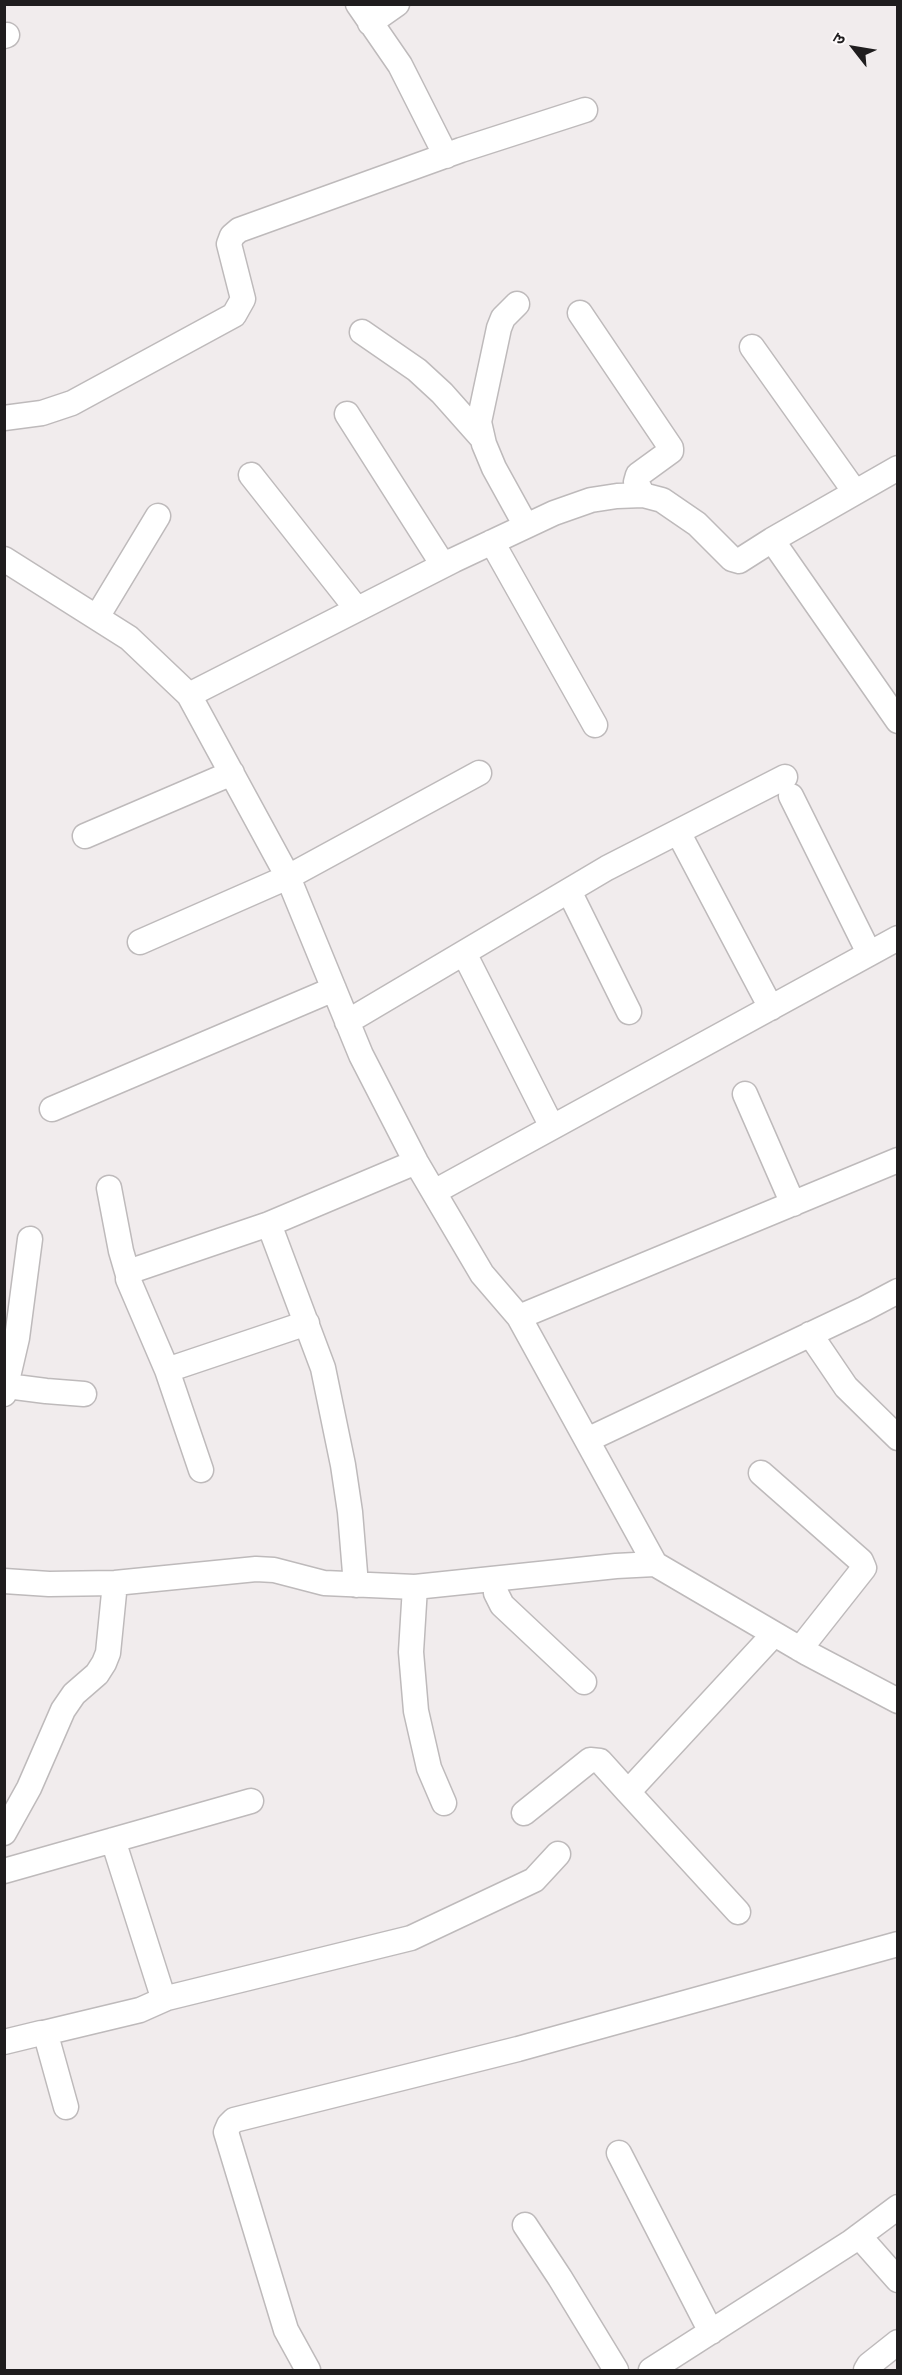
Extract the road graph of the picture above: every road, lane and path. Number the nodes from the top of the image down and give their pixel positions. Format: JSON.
{"nodes":[{"id":1,"x":397,"y":4,"type":"edge"},
{"id":2,"x":364,"y":14,"type":"edge"},
{"id":3,"x":585,"y":110,"type":"dead end"},
{"id":4,"x":446,"y":156,"type":"junction"},
{"id":5,"x":517,"y":304,"type":"dead end"},
{"id":6,"x":580,"y":313,"type":"dead end"},
{"id":7,"x":362,"y":332,"type":"dead end"},
{"id":8,"x":752,"y":346,"type":"dead end"},
{"id":9,"x":347,"y":414,"type":"dead end"},
{"id":10,"x":4,"y":418,"type":"edge"},
{"id":11,"x":482,"y":438,"type":"junction"},
{"id":12,"x":897,"y":468,"type":"edge"},
{"id":13,"x":251,"y":475,"type":"dead end"},
{"id":14,"x":855,"y":492,"type":"junction"},
{"id":15,"x":644,"y":495,"type":"junction"},
{"id":16,"x":158,"y":516,"type":"dead end"},
{"id":17,"x":526,"y":526,"type":"junction"},
{"id":18,"x":772,"y":540,"type":"junction"},
{"id":19,"x":492,"y":542,"type":"junction"},
{"id":20,"x":4,"y":559,"type":"edge"},
{"id":21,"x":443,"y":565,"type":"junction"},
{"id":22,"x":356,"y":608,"type":"junction"},
{"id":23,"x":98,"y":617,"type":"junction"},
{"id":24,"x":189,"y":695,"type":"junction"},
{"id":25,"x":897,"y":721,"type":"edge"},
{"id":26,"x":595,"y":725,"type":"dead end"},
{"id":27,"x":232,"y":773,"type":"junction"},
{"id":28,"x":479,"y":773,"type":"dead end"},
{"id":29,"x":678,"y":832,"type":"junction"},
{"id":30,"x":85,"y":836,"type":"dead end"},
{"id":31,"x":288,"y":877,"type":"junction"},
{"id":32,"x":569,"y":891,"type":"junction"},
{"id":33,"x":140,"y":942,"type":"dead end"},
{"id":34,"x":889,"y":948,"type":"edge"},
{"id":35,"x":464,"y":953,"type":"junction"},
{"id":36,"x":334,"y":988,"type":"junction"},
{"id":37,"x":771,"y":1008,"type":"junction"},
{"id":38,"x":629,"y":1012,"type":"dead end"},
{"id":39,"x":347,"y":1022,"type":"junction"},
{"id":40,"x":745,"y":1094,"type":"dead end"},
{"id":41,"x":52,"y":1109,"type":"dead end"},
{"id":42,"x":552,"y":1127,"type":"junction"},
{"id":43,"x":897,"y":1160,"type":"edge"},
{"id":44,"x":416,"y":1162,"type":"junction"},
{"id":45,"x":109,"y":1188,"type":"dead end"},
{"id":46,"x":434,"y":1192,"type":"junction"},
{"id":47,"x":793,"y":1204,"type":"junction"},
{"id":48,"x":268,"y":1224,"type":"junction"},
{"id":49,"x":30,"y":1239,"type":"dead end"},
{"id":50,"x":128,"y":1275,"type":"junction"},
{"id":51,"x":897,"y":1291,"type":"edge"},
{"id":52,"x":519,"y":1317,"type":"junction"},
{"id":53,"x":307,"y":1323,"type":"junction"},
{"id":54,"x":810,"y":1334,"type":"junction"},
{"id":55,"x":167,"y":1370,"type":"junction"},
{"id":56,"x":6,"y":1390,"type":"edge"},
{"id":57,"x":84,"y":1394,"type":"dead end"},
{"id":58,"x":897,"y":1438,"type":"edge"},
{"id":59,"x":587,"y":1440,"type":"junction"},
{"id":60,"x":201,"y":1470,"type":"dead end"},
{"id":61,"x":761,"y":1473,"type":"dead end"},
{"id":62,"x":655,"y":1564,"type":"junction"},
{"id":63,"x":495,"y":1579,"type":"junction"},
{"id":64,"x":4,"y":1581,"type":"edge"},
{"id":65,"x":116,"y":1583,"type":"junction"},
{"id":66,"x":356,"y":1585,"type":"junction"},
{"id":67,"x":415,"y":1587,"type":"junction"},
{"id":68,"x":774,"y":1634,"type":"junction"},
{"id":69,"x":800,"y":1649,"type":"junction"},
{"id":70,"x":584,"y":1682,"type":"dead end"},
{"id":71,"x":897,"y":1701,"type":"edge"},
{"id":72,"x":627,"y":1792,"type":"junction"},
{"id":73,"x":251,"y":1801,"type":"dead end"},
{"id":74,"x":444,"y":1803,"type":"dead end"},
{"id":75,"x":524,"y":1813,"type":"dead end"},
{"id":76,"x":4,"y":1833,"type":"edge"},
{"id":77,"x":113,"y":1840,"type":"junction"},
{"id":78,"x":558,"y":1854,"type":"dead end"},
{"id":79,"x":4,"y":1871,"type":"edge"},
{"id":80,"x":738,"y":1912,"type":"dead end"},
{"id":81,"x":897,"y":1944,"type":"edge"},
{"id":82,"x":167,"y":1998,"type":"junction"},
{"id":83,"x":44,"y":2033,"type":"junction"},
{"id":84,"x":4,"y":2042,"type":"edge"},
{"id":85,"x":66,"y":2107,"type":"dead end"},
{"id":86,"x":619,"y":2152,"type":"dead end"},
{"id":87,"x":897,"y":2206,"type":"edge"},
{"id":88,"x":525,"y":2225,"type":"dead end"},
{"id":89,"x":859,"y":2236,"type":"junction"},
{"id":90,"x":897,"y":2280,"type":"edge"},
{"id":91,"x":711,"y":2332,"type":"junction"},
{"id":92,"x":897,"y":2342,"type":"edge"},
{"id":93,"x":308,"y":2370,"type":"edge"},
{"id":94,"x":616,"y":2370,"type":"edge"},
{"id":95,"x":651,"y":2370,"type":"edge"},
{"id":96,"x":866,"y":2370,"type":"edge"}],
"edges":[{"from":1,"to":2,"type":"street"},
{"from":2,"to":4,"type":"street"},
{"from":3,"to":4,"type":"street"},
{"from":4,"to":10,"type":"street"},
{"from":5,"to":11,"type":"street"},
{"from":6,"to":15,"type":"street"},
{"from":7,"to":11,"type":"street"},
{"from":8,"to":14,"type":"street"},
{"from":9,"to":21,"type":"street"},
{"from":11,"to":17,"type":"street"},
{"from":12,"to":14,"type":"street"},
{"from":13,"to":22,"type":"street"},
{"from":14,"to":18,"type":"street"},
{"from":15,"to":17,"type":"street"},
{"from":15,"to":18,"type":"street"},
{"from":16,"to":23,"type":"street"},
{"from":17,"to":19,"type":"street"},
{"from":18,"to":25,"type":"street"},
{"from":19,"to":21,"type":"street"},
{"from":19,"to":26,"type":"street"},
{"from":20,"to":23,"type":"street"},
{"from":21,"to":22,"type":"street"},
{"from":22,"to":24,"type":"street"},
{"from":23,"to":24,"type":"street"},
{"from":24,"to":27,"type":"street"},
{"from":27,"to":30,"type":"street"},
{"from":27,"to":31,"type":"street"},
{"from":28,"to":31,"type":"street"},
{"from":29,"to":32,"type":"street"},
{"from":29,"to":34,"type":"street"},
{"from":29,"to":37,"type":"street"},
{"from":31,"to":33,"type":"street"},
{"from":31,"to":36,"type":"street"},
{"from":32,"to":35,"type":"street"},
{"from":32,"to":38,"type":"street"},
{"from":34,"to":37,"type":"street"},
{"from":35,"to":39,"type":"street"},
{"from":35,"to":42,"type":"street"},
{"from":36,"to":39,"type":"street"},
{"from":36,"to":41,"type":"street"},
{"from":37,"to":42,"type":"street"},
{"from":39,"to":44,"type":"street"},
{"from":40,"to":47,"type":"street"},
{"from":42,"to":46,"type":"street"},
{"from":43,"to":47,"type":"street"},
{"from":44,"to":46,"type":"street"},
{"from":44,"to":48,"type":"street"},
{"from":45,"to":50,"type":"street"},
{"from":46,"to":52,"type":"street"},
{"from":47,"to":52,"type":"street"},
{"from":48,"to":50,"type":"street"},
{"from":48,"to":53,"type":"street"},
{"from":49,"to":56,"type":"street"},
{"from":50,"to":55,"type":"street"},
{"from":51,"to":54,"type":"street"},
{"from":52,"to":59,"type":"street"},
{"from":53,"to":55,"type":"street"},
{"from":53,"to":66,"type":"street"},
{"from":54,"to":58,"type":"street"},
{"from":54,"to":59,"type":"street"},
{"from":55,"to":60,"type":"street"},
{"from":56,"to":57,"type":"street"},
{"from":59,"to":62,"type":"street"},
{"from":61,"to":69,"type":"street"},
{"from":62,"to":63,"type":"street"},
{"from":62,"to":68,"type":"street"},
{"from":63,"to":67,"type":"street"},
{"from":63,"to":70,"type":"street"},
{"from":64,"to":65,"type":"street"},
{"from":65,"to":66,"type":"street"},
{"from":65,"to":76,"type":"street"},
{"from":66,"to":67,"type":"street"},
{"from":67,"to":74,"type":"street"},
{"from":68,"to":69,"type":"street"},
{"from":68,"to":72,"type":"street"},
{"from":69,"to":71,"type":"street"},
{"from":72,"to":75,"type":"street"},
{"from":72,"to":80,"type":"street"},
{"from":73,"to":77,"type":"street"},
{"from":77,"to":79,"type":"street"},
{"from":77,"to":82,"type":"street"},
{"from":78,"to":82,"type":"street"},
{"from":81,"to":93,"type":"street"},
{"from":82,"to":83,"type":"street"},
{"from":83,"to":84,"type":"street"},
{"from":83,"to":85,"type":"street"},
{"from":86,"to":91,"type":"street"},
{"from":87,"to":89,"type":"street"},
{"from":88,"to":94,"type":"street"},
{"from":89,"to":90,"type":"street"},
{"from":89,"to":91,"type":"street"},
{"from":91,"to":95,"type":"street"},
{"from":92,"to":96,"type":"street"}]}
